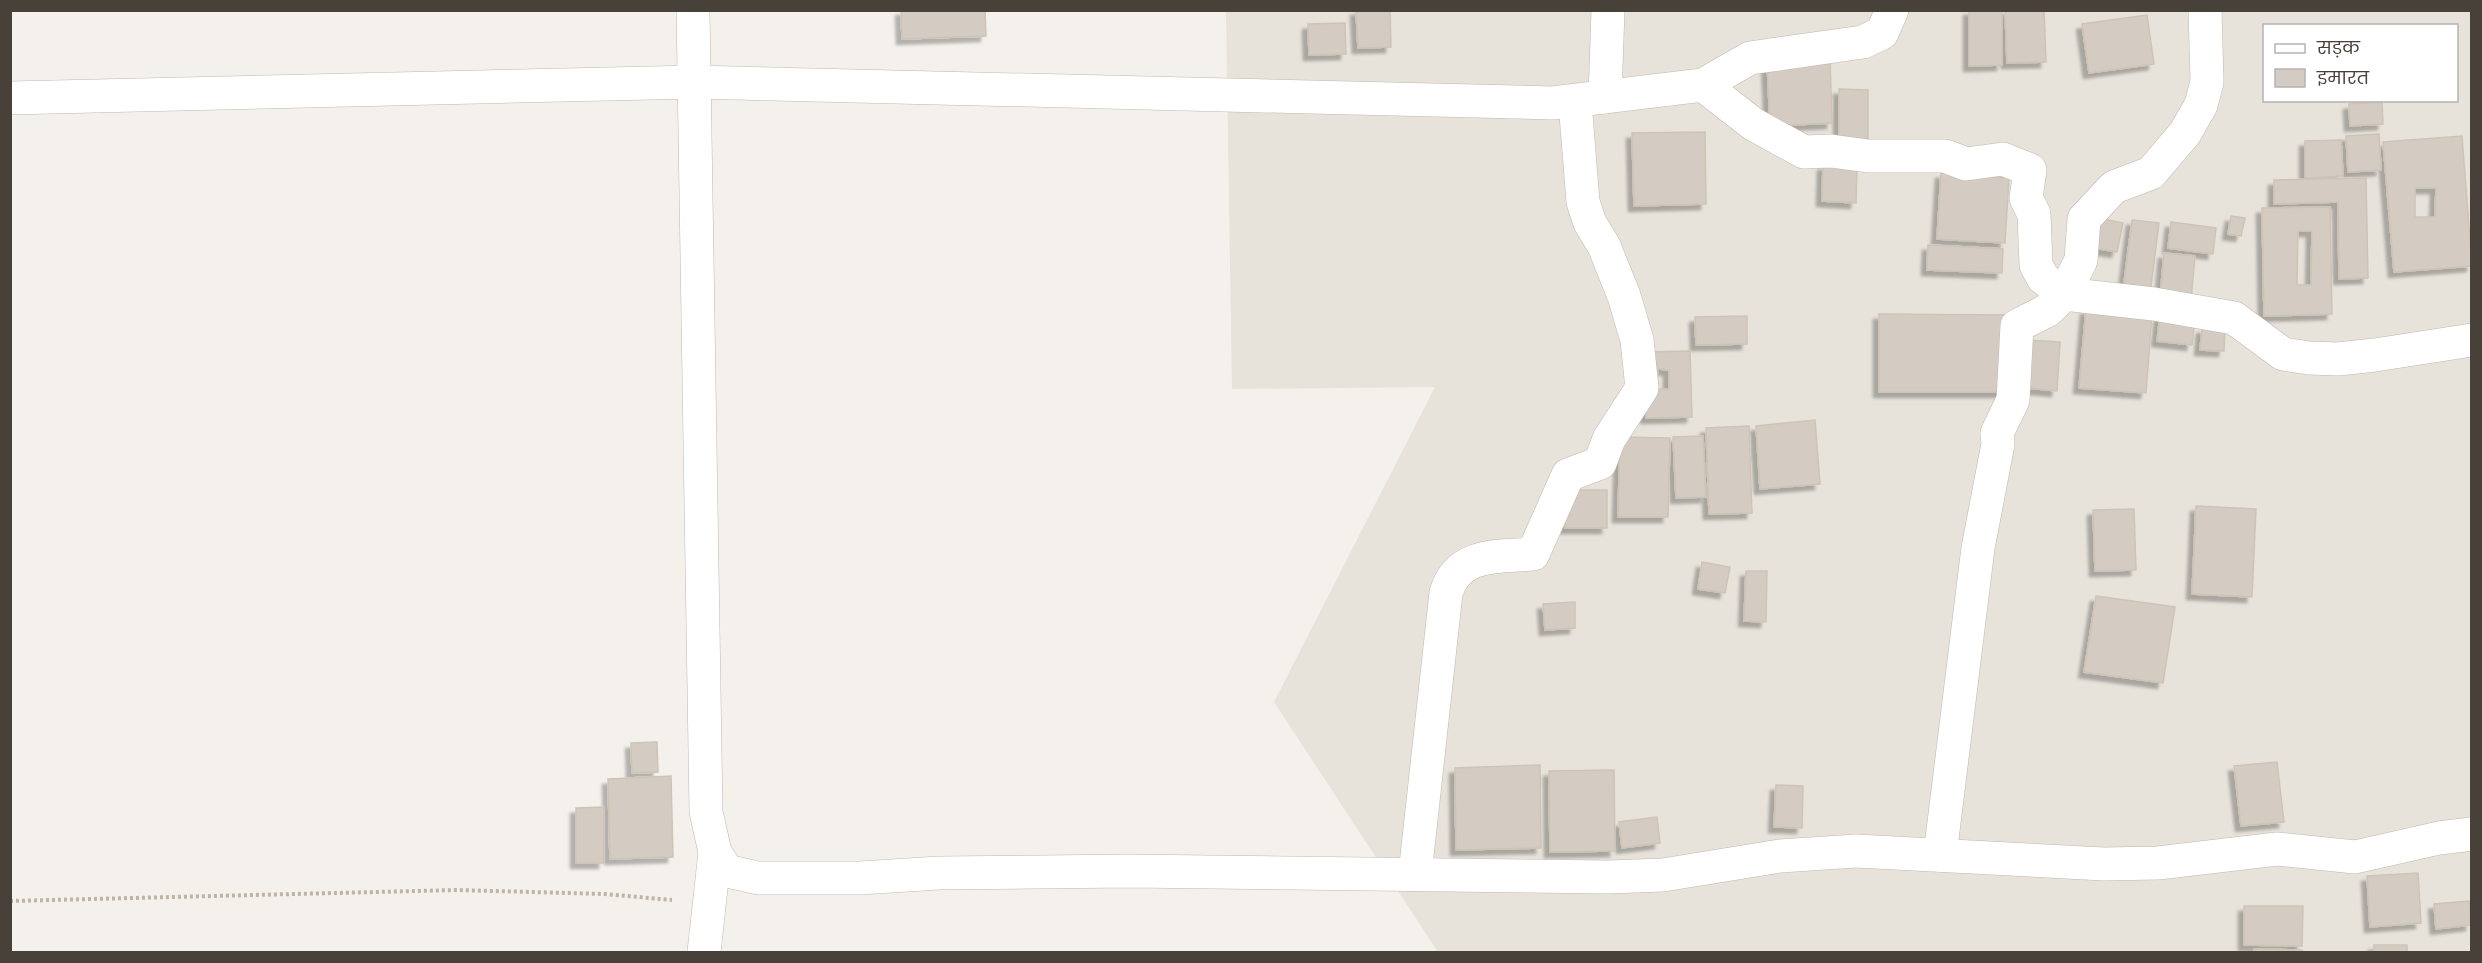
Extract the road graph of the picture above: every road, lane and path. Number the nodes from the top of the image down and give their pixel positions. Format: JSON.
{"nodes":[{"id":1,"x":693,"y":10,"type":"edge"},
{"id":2,"x":1608,"y":10,"type":"edge"},
{"id":3,"x":1892,"y":10,"type":"edge"},
{"id":4,"x":2205,"y":10,"type":"edge"},
{"id":5,"x":695,"y":82,"type":"junction"},
{"id":6,"x":1703,"y":85,"type":"junction"},
{"id":7,"x":10,"y":98,"type":"edge"},
{"id":8,"x":1590,"y":100,"type":"junction"},
{"id":9,"x":2064,"y":294,"type":"junction"},
{"id":10,"x":2472,"y":340,"type":"edge"},
{"id":11,"x":2472,"y":834,"type":"edge"},
{"id":12,"x":715,"y":852,"type":"junction"},
{"id":13,"x":1940,"y":855,"type":"junction"},
{"id":14,"x":1415,"y":874,"type":"junction"},
{"id":15,"x":10,"y":901,"type":"edge"},
{"id":16,"x":709,"y":903,"type":"junction"},
{"id":17,"x":704,"y":952,"type":"edge"}],
"edges":[{"from":1,"to":5,"type":"street"},
{"from":2,"to":8,"type":"street"},
{"from":3,"to":6,"type":"street"},
{"from":4,"to":9,"type":"street"},
{"from":5,"to":7,"type":"street"},
{"from":5,"to":8,"type":"street"},
{"from":5,"to":12,"type":"street"},
{"from":6,"to":8,"type":"street"},
{"from":6,"to":9,"type":"street"},
{"from":8,"to":14,"type":"street"},
{"from":9,"to":10,"type":"street"},
{"from":9,"to":13,"type":"street"},
{"from":11,"to":13,"type":"street"},
{"from":12,"to":14,"type":"street"},
{"from":12,"to":16,"type":"street"},
{"from":13,"to":14,"type":"street"},
{"from":15,"to":16,"type":"path"},
{"from":16,"to":17,"type":"street"}]}
